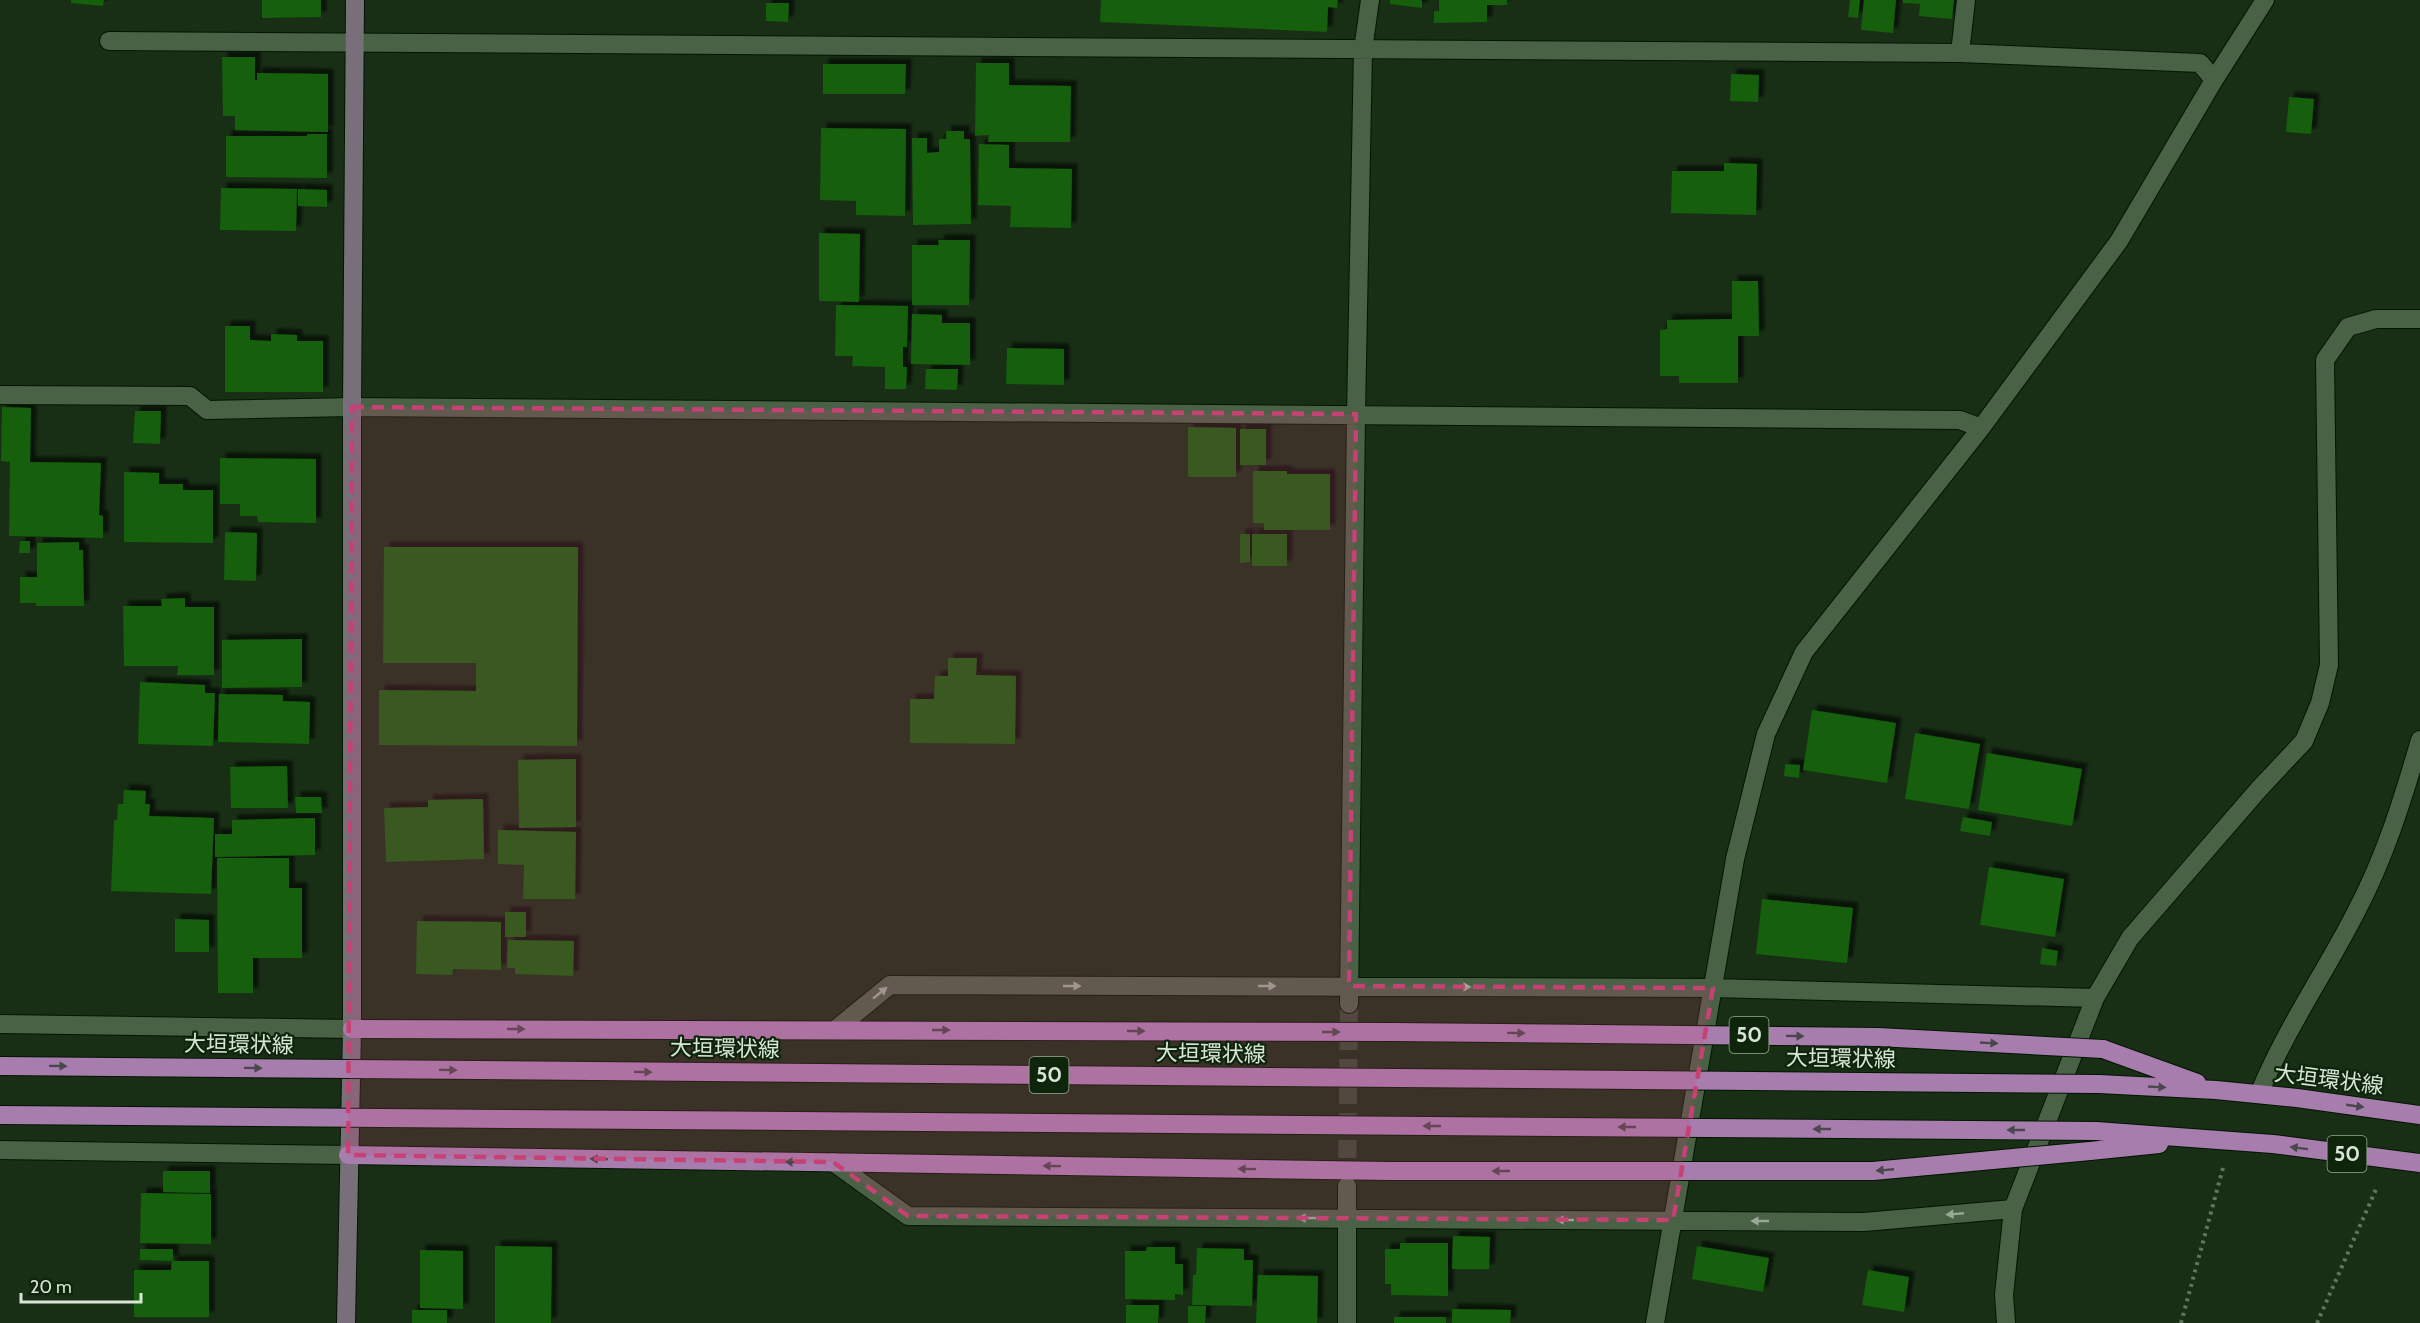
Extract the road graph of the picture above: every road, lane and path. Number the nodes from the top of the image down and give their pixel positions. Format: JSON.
{"nodes":[{"id":1,"x":355,"y":0,"type":"edge"},
{"id":2,"x":1370,"y":0,"type":"edge"},
{"id":3,"x":1965,"y":0,"type":"edge"},
{"id":4,"x":2265,"y":0,"type":"edge"},
{"id":5,"x":109,"y":41,"type":"dead end"},
{"id":6,"x":355,"y":44,"type":"junction"},
{"id":7,"x":1363,"y":50,"type":"junction"},
{"id":8,"x":1960,"y":53,"type":"junction"},
{"id":9,"x":2214,"y":80,"type":"junction"},
{"id":10,"x":2420,"y":319,"type":"edge"},
{"id":11,"x":0,"y":394,"type":"edge"},
{"id":12,"x":352,"y":407,"type":"junction"},
{"id":13,"x":1356,"y":414,"type":"junction"},
{"id":14,"x":1981,"y":428,"type":"junction"},
{"id":15,"x":2420,"y":740,"type":"edge"},
{"id":16,"x":1713,"y":988,"type":"junction"},
{"id":17,"x":1349,"y":995,"type":"junction"},
{"id":18,"x":2095,"y":998,"type":"junction"},
{"id":19,"x":0,"y":1023,"type":"edge"},
{"id":20,"x":352,"y":1029,"type":"junction"},
{"id":21,"x":835,"y":1030,"type":"junction"},
{"id":22,"x":0,"y":1066,"type":"edge"},
{"id":23,"x":2216,"y":1090,"type":"junction"},
{"id":24,"x":2259,"y":1094,"type":"junction"},
{"id":25,"x":0,"y":1115,"type":"edge"},
{"id":26,"x":2420,"y":1115,"type":"edge"},
{"id":27,"x":2203,"y":1139,"type":"junction"},
{"id":28,"x":2226,"y":1141,"type":"junction"},
{"id":29,"x":0,"y":1150,"type":"edge"},
{"id":30,"x":348,"y":1155,"type":"junction"},
{"id":31,"x":833,"y":1162,"type":"junction"},
{"id":32,"x":2420,"y":1162,"type":"edge"},
{"id":33,"x":2380,"y":1182,"type":"dead end"},
{"id":34,"x":1347,"y":1186,"type":"tunnel mouth"},
{"id":35,"x":2013,"y":1209,"type":"junction"},
{"id":36,"x":1347,"y":1218,"type":"junction"},
{"id":37,"x":1673,"y":1220,"type":"junction"},
{"id":38,"x":346,"y":1323,"type":"edge"},
{"id":39,"x":1347,"y":1323,"type":"edge"},
{"id":40,"x":1655,"y":1323,"type":"edge"},
{"id":41,"x":2006,"y":1323,"type":"edge"},
{"id":42,"x":2181,"y":1323,"type":"edge"},
{"id":43,"x":2317,"y":1323,"type":"edge"}],
"edges":[{"from":1,"to":6,"type":"street"},
{"from":2,"to":7,"type":"street"},
{"from":3,"to":8,"type":"street"},
{"from":4,"to":9,"type":"street"},
{"from":5,"to":6,"type":"street"},
{"from":6,"to":7,"type":"street"},
{"from":6,"to":12,"type":"street"},
{"from":7,"to":8,"type":"street"},
{"from":7,"to":13,"type":"street"},
{"from":8,"to":9,"type":"street"},
{"from":9,"to":14,"type":"street"},
{"from":10,"to":18,"type":"street"},
{"from":11,"to":12,"type":"street"},
{"from":12,"to":13,"type":"street"},
{"from":12,"to":20,"type":"street"},
{"from":13,"to":14,"type":"street"},
{"from":13,"to":17,"type":"street"},
{"from":14,"to":16,"type":"street"},
{"from":15,"to":24,"type":"street"},
{"from":17,"to":16,"type":"street","one_way":true},
{"from":16,"to":18,"type":"street"},
{"from":16,"to":37,"type":"street"},
{"from":21,"to":17,"type":"street","one_way":true},
{"from":18,"to":35,"type":"street"},
{"from":19,"to":20,"type":"street"},
{"from":20,"to":21,"type":"main road","number":"50","one_way":true},
{"from":20,"to":30,"type":"street"},
{"from":21,"to":23,"type":"main road","number":"50","one_way":true,"bridge":true},
{"from":22,"to":23,"type":"main road","name":"大垣環状線","number":"50","one_way":true,"bridge":true},
{"from":23,"to":24,"type":"main road","name":"大垣環状線","number":"50"},
{"from":24,"to":26,"type":"main road","name":"大垣環状線","number":"50","one_way":true,"bridge":true},
{"from":27,"to":25,"type":"main road","number":"50","one_way":true,"bridge":true},
{"from":27,"to":28,"type":"main road","number":"50"},
{"from":27,"to":31,"type":"main road","number":"50","one_way":true,"bridge":true},
{"from":32,"to":28,"type":"main road","number":"50","one_way":true,"bridge":true},
{"from":28,"to":42,"type":"path"},
{"from":29,"to":30,"type":"street"},
{"from":31,"to":30,"type":"main road","number":"50","one_way":true},
{"from":30,"to":38,"type":"street"},
{"from":36,"to":31,"type":"street","one_way":true},
{"from":33,"to":43,"type":"path"},
{"from":34,"to":36,"type":"street"},
{"from":35,"to":37,"type":"street","one_way":true},
{"from":35,"to":41,"type":"street"},
{"from":37,"to":36,"type":"street","one_way":true},
{"from":36,"to":39,"type":"street"},
{"from":37,"to":40,"type":"street"}]}
